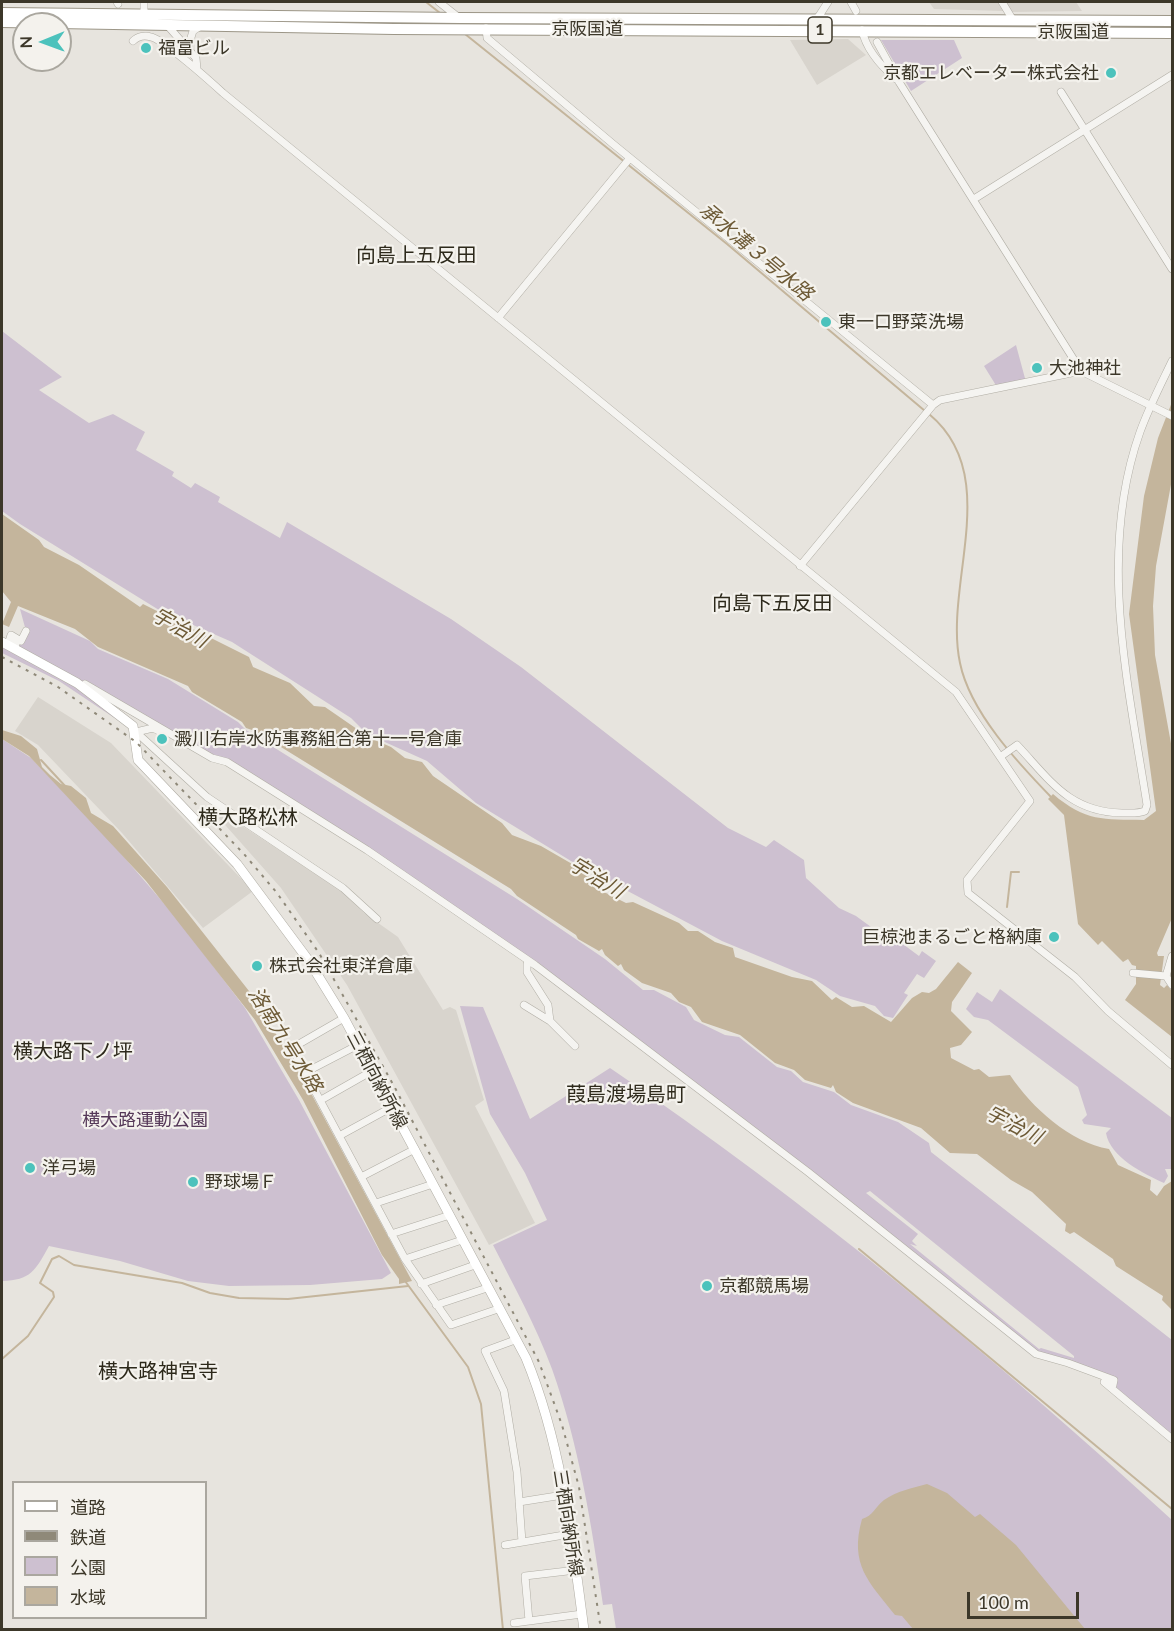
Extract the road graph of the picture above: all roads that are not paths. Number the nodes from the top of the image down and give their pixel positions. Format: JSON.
{"nodes":[{"id":1,"x":144,"y":2,"type":"edge"},
{"id":2,"x":438,"y":2,"type":"edge"},
{"id":3,"x":828,"y":2,"type":"edge"},
{"id":4,"x":851,"y":2,"type":"edge"},
{"id":5,"x":1002,"y":2,"type":"edge"},
{"id":6,"x":856,"y":11,"type":"dead end"},
{"id":7,"x":2,"y":13,"type":"edge"},
{"id":8,"x":144,"y":14,"type":"junction"},
{"id":9,"x":458,"y":18,"type":"junction"},
{"id":10,"x":818,"y":20,"type":"junction"},
{"id":11,"x":1013,"y":20,"type":"junction"},
{"id":12,"x":1173,"y":21,"type":"edge"},
{"id":13,"x":2,"y":22,"type":"edge"},
{"id":14,"x":167,"y":24,"type":"junction"},
{"id":15,"x":202,"y":25,"type":"junction"},
{"id":16,"x":486,"y":28,"type":"junction"},
{"id":17,"x":862,"y":30,"type":"junction"},
{"id":18,"x":1173,"y":33,"type":"edge"},
{"id":19,"x":133,"y":40,"type":"dead end"},
{"id":20,"x":877,"y":42,"type":"dead end"},
{"id":21,"x":188,"y":47,"type":"junction"},
{"id":22,"x":197,"y":69,"type":"junction"},
{"id":23,"x":1173,"y":75,"type":"edge"},
{"id":24,"x":899,"y":82,"type":"junction"},
{"id":25,"x":1062,"y":92,"type":"dead end"},
{"id":26,"x":1085,"y":130,"type":"junction"},
{"id":27,"x":629,"y":159,"type":"junction"},
{"id":28,"x":974,"y":200,"type":"junction"},
{"id":29,"x":1173,"y":269,"type":"edge"},
{"id":30,"x":498,"y":318,"type":"junction"},
{"id":31,"x":1173,"y":361,"type":"edge"},
{"id":32,"x":1081,"y":371,"type":"junction"},
{"id":33,"x":932,"y":406,"type":"junction"},
{"id":34,"x":1153,"y":407,"type":"junction"},
{"id":35,"x":1173,"y":416,"type":"edge"},
{"id":36,"x":800,"y":566,"type":"junction"},
{"id":37,"x":26,"y":631,"type":"dead end"},
{"id":38,"x":2,"y":642,"type":"edge"},
{"id":39,"x":150,"y":722,"type":"junction"},
{"id":40,"x":136,"y":732,"type":"junction"},
{"id":41,"x":1002,"y":755,"type":"junction"},
{"id":42,"x":377,"y":920,"type":"dead end"},
{"id":43,"x":1173,"y":956,"type":"edge"},
{"id":44,"x":527,"y":964,"type":"junction"},
{"id":45,"x":1133,"y":973,"type":"dead end"},
{"id":46,"x":1166,"y":976,"type":"junction"},
{"id":47,"x":545,"y":977,"type":"dead end"},
{"id":48,"x":1173,"y":985,"type":"edge"},
{"id":49,"x":524,"y":1005,"type":"dead end"},
{"id":50,"x":344,"y":1018,"type":"junction"},
{"id":51,"x":550,"y":1021,"type":"junction"},
{"id":52,"x":358,"y":1045,"type":"junction"},
{"id":53,"x":575,"y":1046,"type":"dead end"},
{"id":54,"x":1173,"y":1065,"type":"edge"},
{"id":55,"x":372,"y":1071,"type":"junction"},
{"id":56,"x":306,"y":1072,"type":"junction"},
{"id":57,"x":321,"y":1100,"type":"junction"},
{"id":58,"x":392,"y":1107,"type":"junction"},
{"id":59,"x":339,"y":1136,"type":"junction"},
{"id":60,"x":415,"y":1149,"type":"junction"},
{"id":61,"x":361,"y":1177,"type":"junction"},
{"id":62,"x":433,"y":1184,"type":"junction"},
{"id":63,"x":376,"y":1203,"type":"junction"},
{"id":64,"x":450,"y":1215,"type":"junction"},
{"id":65,"x":392,"y":1234,"type":"junction"},
{"id":66,"x":462,"y":1240,"type":"junction"},
{"id":67,"x":405,"y":1259,"type":"junction"},
{"id":68,"x":476,"y":1265,"type":"junction"},
{"id":69,"x":421,"y":1284,"type":"junction"},
{"id":70,"x":488,"y":1288,"type":"junction"},
{"id":71,"x":436,"y":1305,"type":"junction"},
{"id":72,"x":498,"y":1309,"type":"junction"},
{"id":73,"x":515,"y":1340,"type":"junction"},
{"id":74,"x":1173,"y":1439,"type":"edge"},
{"id":75,"x":563,"y":1494,"type":"junction"},
{"id":76,"x":519,"y":1502,"type":"junction"},
{"id":77,"x":570,"y":1534,"type":"junction"},
{"id":78,"x":522,"y":1542,"type":"junction"},
{"id":79,"x":505,"y":1545,"type":"dead end"},
{"id":80,"x":576,"y":1570,"type":"junction"},
{"id":81,"x":582,"y":1614,"type":"junction"},
{"id":82,"x":529,"y":1621,"type":"junction"},
{"id":83,"x":513,"y":1623,"type":"dead end"},
{"id":84,"x":584,"y":1629,"type":"edge"}],
"edges":[{"from":1,"to":8,"type":"street"},
{"from":2,"to":9,"type":"street"},
{"from":3,"to":10,"type":"street"},
{"from":4,"to":6,"type":"street"},
{"from":5,"to":11,"type":"street"},
{"from":7,"to":8,"type":"highway","name":"京阪国道","number":"1"},
{"from":8,"to":9,"type":"highway","name":"京阪国道","number":"1"},
{"from":9,"to":10,"type":"highway","name":"京阪国道","number":"1"},
{"from":10,"to":11,"type":"highway","name":"京阪国道","number":"1"},
{"from":11,"to":12,"type":"highway","name":"京阪国道","number":"1"},
{"from":13,"to":14,"type":"highway","name":"京阪国道","number":"1"},
{"from":14,"to":15,"type":"highway","name":"京阪国道","number":"1"},
{"from":14,"to":21,"type":"street"},
{"from":15,"to":16,"type":"highway","name":"京阪国道","number":"1"},
{"from":15,"to":21,"type":"street"},
{"from":16,"to":17,"type":"highway","name":"京阪国道","number":"1"},
{"from":16,"to":27,"type":"street"},
{"from":17,"to":18,"type":"highway","name":"京阪国道","number":"1"},
{"from":17,"to":24,"type":"street"},
{"from":19,"to":22,"type":"street"},
{"from":20,"to":24,"type":"street"},
{"from":21,"to":22,"type":"street"},
{"from":22,"to":30,"type":"street"},
{"from":23,"to":26,"type":"street"},
{"from":24,"to":28,"type":"street"},
{"from":25,"to":26,"type":"street"},
{"from":26,"to":28,"type":"street"},
{"from":26,"to":29,"type":"street"},
{"from":27,"to":30,"type":"street"},
{"from":27,"to":33,"type":"street"},
{"from":28,"to":32,"type":"street"},
{"from":30,"to":36,"type":"street"},
{"from":31,"to":34,"type":"street"},
{"from":32,"to":33,"type":"street"},
{"from":32,"to":34,"type":"street"},
{"from":33,"to":36,"type":"street"},
{"from":34,"to":35,"type":"street"},
{"from":34,"to":41,"type":"street"},
{"from":36,"to":41,"type":"street"},
{"from":37,"to":39,"type":"street"},
{"from":38,"to":40,"type":"main road"},
{"from":39,"to":40,"type":"street"},
{"from":39,"to":74,"type":"street"},
{"from":40,"to":42,"type":"street"},
{"from":40,"to":44,"type":"street"},
{"from":40,"to":50,"type":"main road","name":"三栖向納所線"},
{"from":41,"to":54,"type":"street"},
{"from":43,"to":46,"type":"street"},
{"from":44,"to":47,"type":"street"},
{"from":44,"to":51,"type":"street"},
{"from":45,"to":46,"type":"street"},
{"from":46,"to":48,"type":"street"},
{"from":49,"to":51,"type":"street"},
{"from":50,"to":52,"type":"main road","name":"三栖向納所線"},
{"from":50,"to":56,"type":"street"},
{"from":51,"to":53,"type":"street"},
{"from":52,"to":55,"type":"main road","name":"三栖向納所線"},
{"from":52,"to":56,"type":"street"},
{"from":55,"to":57,"type":"street"},
{"from":55,"to":58,"type":"main road","name":"三栖向納所線"},
{"from":56,"to":57,"type":"street"},
{"from":57,"to":59,"type":"street"},
{"from":58,"to":59,"type":"street"},
{"from":58,"to":60,"type":"main road","name":"三栖向納所線"},
{"from":59,"to":61,"type":"street"},
{"from":60,"to":61,"type":"street"},
{"from":60,"to":62,"type":"main road","name":"三栖向納所線"},
{"from":61,"to":63,"type":"street"},
{"from":62,"to":63,"type":"street"},
{"from":62,"to":64,"type":"main road","name":"三栖向納所線"},
{"from":63,"to":65,"type":"street"},
{"from":64,"to":65,"type":"street"},
{"from":64,"to":66,"type":"main road","name":"三栖向納所線"},
{"from":65,"to":67,"type":"street"},
{"from":66,"to":67,"type":"street"},
{"from":66,"to":68,"type":"main road","name":"三栖向納所線"},
{"from":67,"to":69,"type":"street"},
{"from":68,"to":69,"type":"street"},
{"from":68,"to":70,"type":"main road","name":"三栖向納所線"},
{"from":69,"to":71,"type":"street"},
{"from":70,"to":71,"type":"street"},
{"from":70,"to":72,"type":"main road","name":"三栖向納所線"},
{"from":71,"to":72,"type":"street"},
{"from":72,"to":73,"type":"main road","name":"三栖向納所線"},
{"from":73,"to":75,"type":"main road","name":"三栖向納所線"},
{"from":73,"to":76,"type":"street"},
{"from":75,"to":76,"type":"street"},
{"from":75,"to":77,"type":"main road","name":"三栖向納所線"},
{"from":76,"to":78,"type":"street"},
{"from":77,"to":78,"type":"street"},
{"from":77,"to":80,"type":"main road","name":"三栖向納所線"},
{"from":78,"to":79,"type":"street"},
{"from":80,"to":81,"type":"main road","name":"三栖向納所線"},
{"from":80,"to":82,"type":"street"},
{"from":81,"to":82,"type":"street"},
{"from":81,"to":84,"type":"main road","name":"三栖向納所線"},
{"from":82,"to":83,"type":"street"}]}
